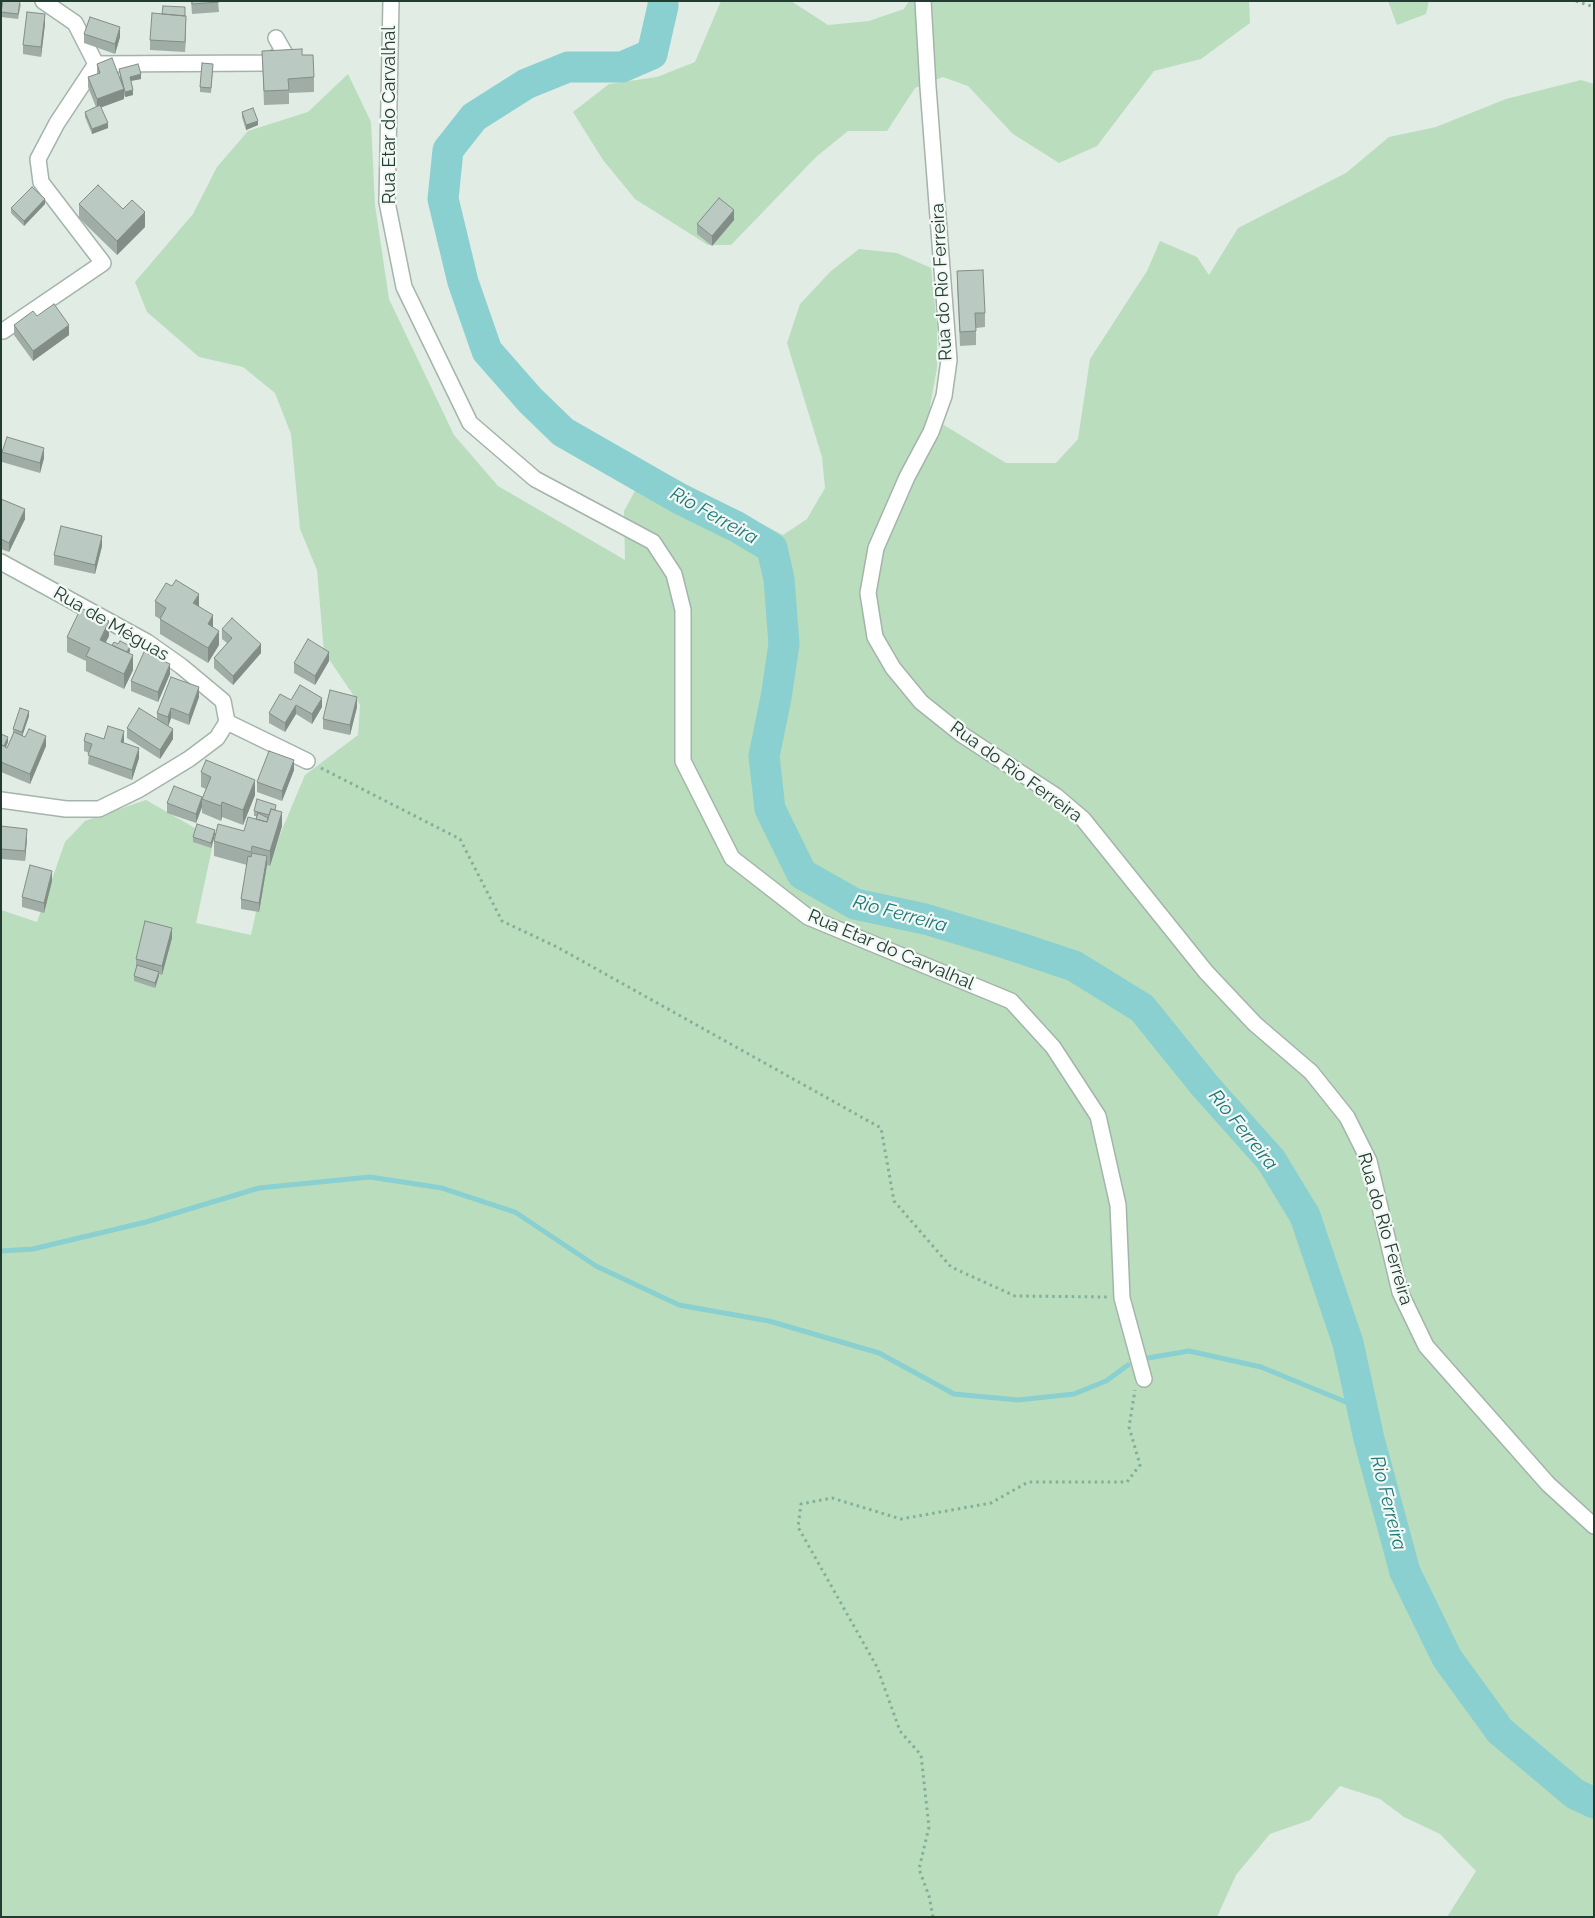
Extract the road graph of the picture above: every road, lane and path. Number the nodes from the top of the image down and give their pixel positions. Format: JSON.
{"nodes":[{"id":1,"x":43,"y":1,"type":"edge"},
{"id":2,"x":391,"y":1,"type":"edge"},
{"id":3,"x":923,"y":1,"type":"edge"},
{"id":4,"x":1576,"y":1,"type":"edge"},
{"id":5,"x":1594,"y":7,"type":"edge"},
{"id":6,"x":276,"y":38,"type":"dead end"},
{"id":7,"x":96,"y":64,"type":"junction"},
{"id":8,"x":3,"y":330,"type":"dead end"},
{"id":9,"x":1,"y":562,"type":"edge"},
{"id":10,"x":227,"y":722,"type":"junction"},
{"id":11,"x":307,"y":761,"type":"joint"},
{"id":12,"x":1,"y":800,"type":"edge"},
{"id":13,"x":1122,"y":1298,"type":"junction"},
{"id":14,"x":1144,"y":1379,"type":"joint"},
{"id":15,"x":1594,"y":1526,"type":"edge"},
{"id":16,"x":933,"y":1917,"type":"edge"}],
"edges":[{"from":1,"to":7,"type":"street"},
{"from":2,"to":13,"type":"street","name":"Rua Etar do Carvalhal"},
{"from":3,"to":15,"type":"street","name":"Rua do Rio Ferreira"},
{"from":4,"to":5,"type":"path"},
{"from":6,"to":7,"type":"street"},
{"from":7,"to":8,"type":"street"},
{"from":9,"to":10,"type":"street","name":"Rua de Méguas"},
{"from":10,"to":11,"type":"street"},
{"from":10,"to":12,"type":"street"},
{"from":11,"to":13,"type":"path"},
{"from":13,"to":14,"type":"street","name":"Rua Etar do Carvalhal"},
{"from":14,"to":16,"type":"path"}]}
